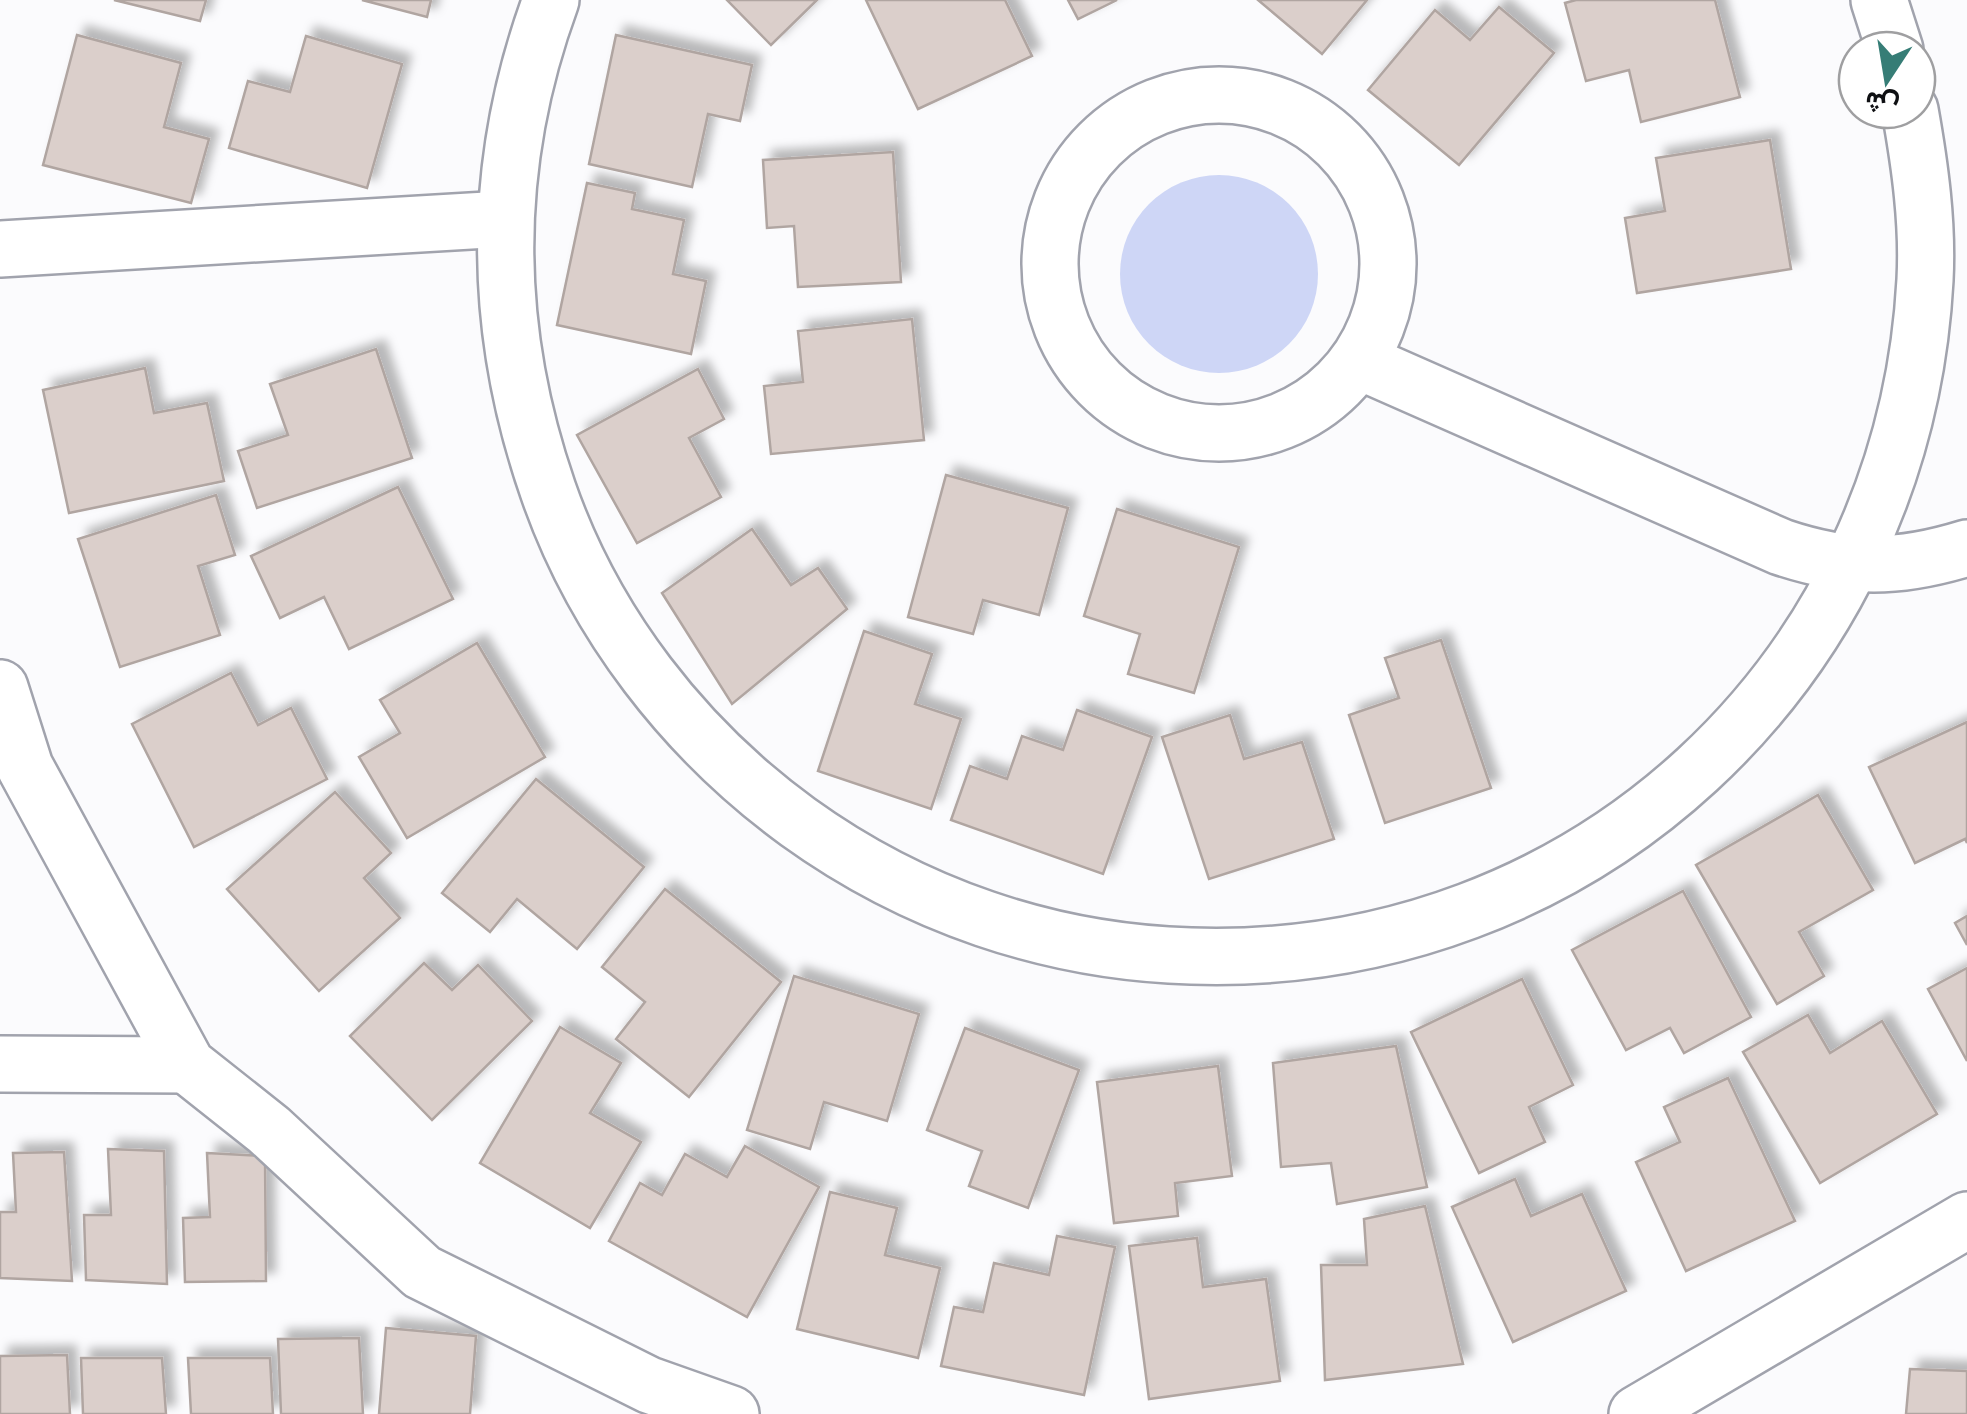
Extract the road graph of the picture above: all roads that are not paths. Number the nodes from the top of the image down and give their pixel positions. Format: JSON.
{"nodes":[{"id":1,"x":550,"y":0,"type":"edge"},
{"id":2,"x":1879,"y":0,"type":"edge"},
{"id":3,"x":1889,"y":30,"type":"edge"},
{"id":4,"x":1914,"y":130,"type":"edge"},
{"id":5,"x":504,"y":219,"type":"junction"},
{"id":6,"x":0,"y":249,"type":"edge"},
{"id":7,"x":1359,"y":361,"type":"junction"},
{"id":8,"x":1967,"y":548,"type":"edge"},
{"id":9,"x":1854,"y":564,"type":"junction"},
{"id":10,"x":0,"y":688,"type":"edge"},
{"id":11,"x":0,"y":1064,"type":"edge"},
{"id":12,"x":187,"y":1066,"type":"junction"},
{"id":13,"x":1967,"y":1220,"type":"edge"},
{"id":14,"x":647,"y":1400,"type":"edge"},
{"id":15,"x":731,"y":1414,"type":"edge"},
{"id":16,"x":1637,"y":1414,"type":"edge"}],
"edges":[{"from":1,"to":5,"type":"street"},
{"from":2,"to":3,"type":"street"},
{"from":4,"to":9,"type":"street"},
{"from":5,"to":6,"type":"street"},
{"from":5,"to":9,"type":"street"},
{"from":7,"to":7,"type":"street"},
{"from":7,"to":9,"type":"street"},
{"from":8,"to":9,"type":"street"},
{"from":10,"to":12,"type":"street"},
{"from":11,"to":12,"type":"street"},
{"from":12,"to":14,"type":"street"},
{"from":13,"to":16,"type":"street"},
{"from":14,"to":15,"type":"street"}]}
